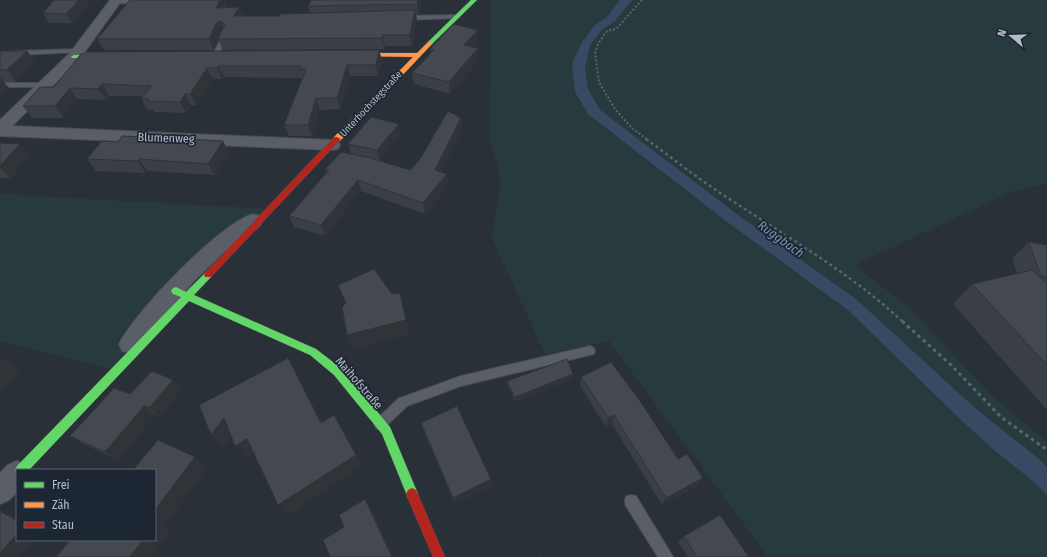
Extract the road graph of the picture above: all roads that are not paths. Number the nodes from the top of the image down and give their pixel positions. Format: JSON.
{"nodes":[{"id":1,"x":474,"y":0,"type":"edge"},
{"id":2,"x":115,"y":1,"type":"edge"},
{"id":3,"x":153,"y":2,"type":"edge"},
{"id":4,"x":456,"y":17,"type":"junction"},
{"id":5,"x":398,"y":18,"type":"edge"},
{"id":6,"x":225,"y":35,"type":"edge"},
{"id":7,"x":77,"y":54,"type":"junction"},
{"id":8,"x":342,"y":54,"type":"edge"},
{"id":9,"x":212,"y":55,"type":"joint"},
{"id":10,"x":228,"y":55,"type":"edge"},
{"id":11,"x":417,"y":56,"type":"junction"},
{"id":12,"x":8,"y":57,"type":"edge"},
{"id":13,"x":120,"y":57,"type":"edge"},
{"id":14,"x":0,"y":85,"type":"edge"},
{"id":15,"x":45,"y":86,"type":"junction"},
{"id":16,"x":0,"y":130,"type":"edge"},
{"id":17,"x":329,"y":151,"type":"junction"},
{"id":18,"x":270,"y":211,"type":"joint"},
{"id":19,"x":182,"y":293,"type":"junction"},
{"id":20,"x":590,"y":351,"type":"dead end"},
{"id":21,"x":116,"y":371,"type":"joint"},
{"id":22,"x":380,"y":424,"type":"junction"},
{"id":23,"x":21,"y":469,"type":"edge"},
{"id":24,"x":16,"y":475,"type":"edge"},
{"id":25,"x":0,"y":491,"type":"edge"},
{"id":26,"x":631,"y":501,"type":"dead end"},
{"id":27,"x":439,"y":557,"type":"edge"},
{"id":28,"x":666,"y":557,"type":"edge"}],
"edges":[{"from":1,"to":4,"type":"street","name":"Unterhochstegstraße"},
{"from":2,"to":3,"type":"lane"},
{"from":2,"to":7,"type":"street"},
{"from":4,"to":5,"type":"lane"},
{"from":4,"to":11,"type":"street","name":"Unterhochstegstraße"},
{"from":6,"to":9,"type":"lane"},
{"from":7,"to":12,"type":"lane"},
{"from":7,"to":13,"type":"street"},
{"from":7,"to":15,"type":"street"},
{"from":8,"to":11,"type":"street"},
{"from":9,"to":10,"type":"street"},
{"from":11,"to":17,"type":"street","name":"Unterhochstegstraße"},
{"from":14,"to":15,"type":"lane"},
{"from":15,"to":16,"type":"street"},
{"from":16,"to":17,"type":"street","name":"Blumenweg"},
{"from":17,"to":18,"type":"street","name":"Unterhochstegstraße"},
{"from":18,"to":19,"type":"street","name":"Unterhochstegstraße"},
{"from":19,"to":21,"type":"street","name":"Unterhochstegstraße"},
{"from":19,"to":22,"type":"street","name":"Maihofstraße"},
{"from":20,"to":22,"type":"lane"},
{"from":21,"to":23,"type":"street","name":"Unterhochstegstraße"},
{"from":22,"to":27,"type":"street","name":"Maihofstraße"},
{"from":24,"to":25,"type":"street"},
{"from":26,"to":28,"type":"lane"}]}
